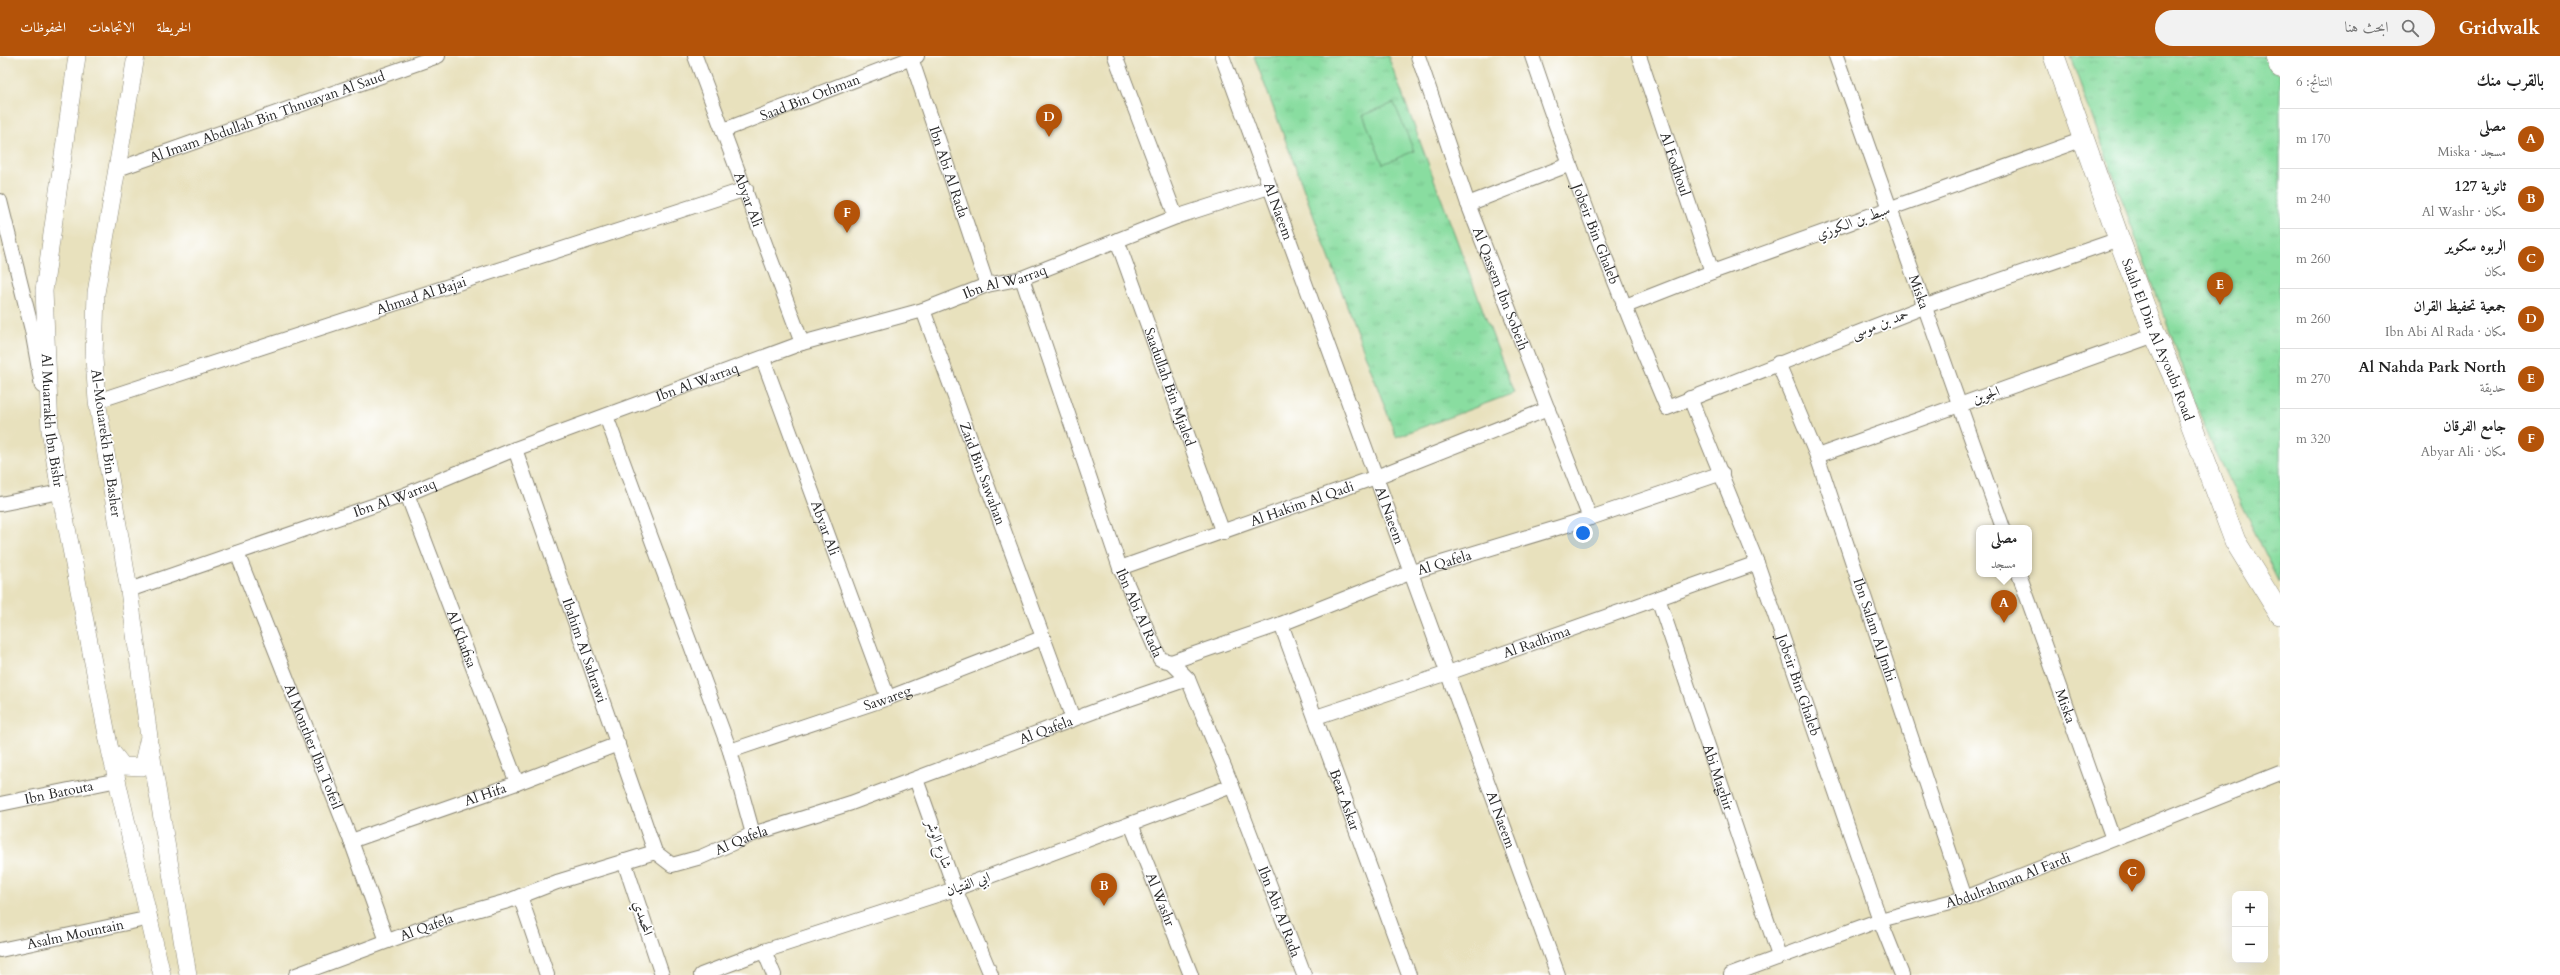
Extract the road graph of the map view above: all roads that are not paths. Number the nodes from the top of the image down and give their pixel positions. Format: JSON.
{"nodes":[{"id":1,"x":77,"y":56,"type":"edge"},
{"id":2,"x":136,"y":56,"type":"edge"},
{"id":3,"x":438,"y":56,"type":"edge"},
{"id":4,"x":695,"y":56,"type":"edge"},
{"id":5,"x":1115,"y":56,"type":"edge"},
{"id":6,"x":1222,"y":56,"type":"edge"},
{"id":7,"x":1418,"y":56,"type":"edge"},
{"id":8,"x":1532,"y":56,"type":"edge"},
{"id":9,"x":1639,"y":56,"type":"edge"},
{"id":10,"x":1836,"y":56,"type":"edge"},
{"id":11,"x":2054,"y":56,"type":"edge"},
{"id":12,"x":2276,"y":56,"type":"edge"},
{"id":13,"x":914,"y":57,"type":"edge"},
{"id":14,"x":2280,"y":67,"type":"edge"},
{"id":15,"x":724,"y":130,"type":"junction"},
{"id":16,"x":2084,"y":139,"type":"junction"},
{"id":17,"x":1568,"y":165,"type":"junction"},
{"id":18,"x":118,"y":168,"type":"junction"},
{"id":19,"x":1270,"y":187,"type":"junction"},
{"id":20,"x":746,"y":189,"type":"junction"},
{"id":21,"x":0,"y":201,"type":"edge"},
{"id":22,"x":1468,"y":204,"type":"junction"},
{"id":23,"x":1890,"y":209,"type":"junction"},
{"id":24,"x":1176,"y":217,"type":"junction"},
{"id":25,"x":2119,"y":239,"type":"junction"},
{"id":26,"x":1117,"y":240,"type":"junction"},
{"id":27,"x":1712,"y":272,"type":"junction"},
{"id":28,"x":1022,"y":278,"type":"junction"},
{"id":29,"x":987,"y":285,"type":"junction"},
{"id":30,"x":1926,"y":306,"type":"junction"},
{"id":31,"x":1623,"y":307,"type":"junction"},
{"id":32,"x":924,"y":310,"type":"junction"},
{"id":33,"x":2155,"y":334,"type":"junction"},
{"id":34,"x":802,"y":343,"type":"junction"},
{"id":35,"x":763,"y":359,"type":"junction"},
{"id":36,"x":1778,"y":363,"type":"junction"},
{"id":37,"x":1690,"y":398,"type":"junction"},
{"id":38,"x":97,"y":401,"type":"junction"},
{"id":39,"x":1959,"y":404,"type":"junction"},
{"id":40,"x":1667,"y":408,"type":"joint"},
{"id":41,"x":1548,"y":409,"type":"junction"},
{"id":42,"x":606,"y":416,"type":"junction"},
{"id":43,"x":50,"y":430,"type":"junction"},
{"id":44,"x":515,"y":449,"type":"junction"},
{"id":45,"x":1817,"y":456,"type":"junction"},
{"id":46,"x":1722,"y":473,"type":"junction"},
{"id":47,"x":1376,"y":477,"type":"junction"},
{"id":48,"x":60,"y":492,"type":"junction"},
{"id":49,"x":407,"y":494,"type":"junction"},
{"id":50,"x":0,"y":504,"type":"edge"},
{"id":51,"x":1590,"y":518,"type":"junction"},
{"id":52,"x":2002,"y":525,"type":"edge"},
{"id":53,"x":1223,"y":532,"type":"junction"},
{"id":54,"x":238,"y":553,"type":"junction"},
{"id":55,"x":1756,"y":563,"type":"junction"},
{"id":56,"x":1120,"y":568,"type":"junction"},
{"id":57,"x":1412,"y":572,"type":"junction"},
{"id":58,"x":2020,"y":577,"type":"edge"},
{"id":59,"x":129,"y":590,"type":"junction"},
{"id":60,"x":1658,"y":598,"type":"junction"},
{"id":61,"x":2280,"y":614,"type":"edge"},
{"id":62,"x":1281,"y":624,"type":"junction"},
{"id":63,"x":1042,"y":638,"type":"junction"},
{"id":64,"x":1171,"y":662,"type":"junction"},
{"id":65,"x":1448,"y":673,"type":"junction"},
{"id":66,"x":1188,"y":679,"type":"junction"},
{"id":67,"x":888,"y":698,"type":"junction"},
{"id":68,"x":1316,"y":717,"type":"junction"},
{"id":69,"x":1073,"y":719,"type":"junction"},
{"id":70,"x":149,"y":737,"type":"junction"},
{"id":71,"x":618,"y":744,"type":"junction"},
{"id":72,"x":110,"y":750,"type":"junction"},
{"id":73,"x":730,"y":751,"type":"junction"},
{"id":74,"x":2280,"y":773,"type":"edge"},
{"id":75,"x":916,"y":779,"type":"junction"},
{"id":76,"x":118,"y":780,"type":"junction"},
{"id":77,"x":517,"y":783,"type":"junction"},
{"id":78,"x":1232,"y":786,"type":"junction"},
{"id":79,"x":0,"y":804,"type":"edge"},
{"id":80,"x":1131,"y":824,"type":"junction"},
{"id":81,"x":753,"y":834,"type":"junction"},
{"id":82,"x":2113,"y":839,"type":"junction"},
{"id":83,"x":351,"y":840,"type":"junction"},
{"id":84,"x":654,"y":852,"type":"junction"},
{"id":85,"x":624,"y":861,"type":"junction"},
{"id":86,"x":955,"y":889,"type":"junction"},
{"id":87,"x":520,"y":896,"type":"junction"},
{"id":88,"x":1965,"y":898,"type":"junction"},
{"id":89,"x":150,"y":918,"type":"junction"},
{"id":90,"x":1880,"y":920,"type":"junction"},
{"id":91,"x":387,"y":941,"type":"junction"},
{"id":92,"x":0,"y":950,"type":"edge"},
{"id":93,"x":764,"y":951,"type":"junction"},
{"id":94,"x":1779,"y":956,"type":"junction"},
{"id":95,"x":162,"y":975,"type":"edge"},
{"id":96,"x":188,"y":975,"type":"edge"},
{"id":97,"x":296,"y":975,"type":"edge"},
{"id":98,"x":547,"y":975,"type":"edge"},
{"id":99,"x":662,"y":975,"type":"edge"},
{"id":100,"x":701,"y":975,"type":"edge"},
{"id":101,"x":774,"y":975,"type":"edge"},
{"id":102,"x":991,"y":975,"type":"edge"},
{"id":103,"x":1191,"y":975,"type":"edge"},
{"id":104,"x":1304,"y":975,"type":"edge"},
{"id":105,"x":1409,"y":975,"type":"edge"},
{"id":106,"x":1558,"y":975,"type":"edge"},
{"id":107,"x":1731,"y":975,"type":"edge"},
{"id":108,"x":1902,"y":975,"type":"edge"}],
"edges":[{"from":1,"to":43,"type":"street","name":"Al Muarrakh Ibn Bishr"},
{"from":2,"to":18,"type":"street","name":"Al-Mouarekh Bin Basher"},
{"from":3,"to":18,"type":"street","name":"Al Imam Abdullah Bin Thnuayan Al Saud"},
{"from":4,"to":15,"type":"street","name":"Abyar Ali"},
{"from":5,"to":24,"type":"street"},
{"from":6,"to":19,"type":"street","name":"Al Naeem"},
{"from":7,"to":22,"type":"street","name":"Al Qassem Ibn Sobeih"},
{"from":8,"to":17,"type":"street","name":"Jobeir Bin Ghaleb"},
{"from":9,"to":27,"type":"street","name":"Al Fodhoul"},
{"from":10,"to":23,"type":"street","name":"Miska"},
{"from":11,"to":16,"type":"main road","name":"Salah El Din Al Ayoubi Road"},
{"from":12,"to":14,"type":"main road"},
{"from":13,"to":15,"type":"street","name":"Saad Bin Othman"},
{"from":13,"to":29,"type":"street","name":"Ibn Abi Al Rada"},
{"from":15,"to":20,"type":"street","name":"Abyar Ali"},
{"from":16,"to":23,"type":"street","name":"سبط بن الكوزي"},
{"from":16,"to":25,"type":"main road","name":"Salah El Din Al Ayoubi Road"},
{"from":17,"to":22,"type":"street"},
{"from":17,"to":31,"type":"street","name":"Jobeir Bin Ghaleb"},
{"from":18,"to":38,"type":"street","name":"Al-Mouarekh Bin Basher"},
{"from":19,"to":24,"type":"street","name":"Ibn Al Warraq"},
{"from":19,"to":47,"type":"street","name":"Al Naeem"},
{"from":20,"to":34,"type":"street","name":"Abyar Ali"},
{"from":20,"to":38,"type":"street","name":"Ahmad Al Bajai"},
{"from":21,"to":43,"type":"street"},
{"from":22,"to":41,"type":"street","name":"Al Qassem Ibn Sobeih"},
{"from":23,"to":27,"type":"street","name":"سبط بن الكوزي"},
{"from":23,"to":30,"type":"street","name":"Miska"},
{"from":24,"to":26,"type":"street","name":"Ibn Al Warraq"},
{"from":25,"to":30,"type":"street","name":"حمد بن موسى"},
{"from":25,"to":33,"type":"main road","name":"Salah El Din Al Ayoubi Road"},
{"from":26,"to":28,"type":"street","name":"Ibn Al Warraq"},
{"from":26,"to":53,"type":"street","name":"Saadullah Bin Mjaled"},
{"from":27,"to":31,"type":"street","name":"سبط بن الكوزي"},
{"from":28,"to":29,"type":"street","name":"Ibn Al Warraq"},
{"from":28,"to":56,"type":"street","name":"Ibn Abi Al Rada"},
{"from":29,"to":32,"type":"street","name":"Ibn Al Warraq"},
{"from":30,"to":36,"type":"street","name":"حمد بن موسى"},
{"from":30,"to":39,"type":"street","name":"Miska"},
{"from":31,"to":40,"type":"street","name":"Jobeir Bin Ghaleb"},
{"from":32,"to":34,"type":"street","name":"Ibn Al Warraq"},
{"from":32,"to":63,"type":"street","name":"Zaid Bin Sawahan"},
{"from":33,"to":39,"type":"street","name":"الجوين"},
{"from":33,"to":61,"type":"main road","name":"Salah El Din Al Ayoubi Road"},
{"from":34,"to":35,"type":"street","name":"Ibn Al Warraq"},
{"from":35,"to":42,"type":"street","name":"Ibn Al Warraq"},
{"from":35,"to":67,"type":"street","name":"Abyar Ali"},
{"from":36,"to":37,"type":"street","name":"حمد بن موسى"},
{"from":36,"to":45,"type":"street","name":"Ibn Salam Al Jmhi"},
{"from":37,"to":40,"type":"street","name":"حمد بن موسى"},
{"from":37,"to":46,"type":"street","name":"Jobeir Bin Ghaleb"},
{"from":38,"to":59,"type":"street","name":"Al-Mouarekh Bin Basher"},
{"from":39,"to":45,"type":"street","name":"الجوين"},
{"from":39,"to":52,"type":"street","name":"Miska"},
{"from":41,"to":47,"type":"street","name":"Al Hakim Al Qadi"},
{"from":41,"to":51,"type":"street","name":"Al Qassem Ibn Sobeih"},
{"from":42,"to":44,"type":"street","name":"Ibn Al Warraq"},
{"from":42,"to":73,"type":"street"},
{"from":43,"to":48,"type":"street","name":"Al Muarrakh Ibn Bishr"},
{"from":44,"to":49,"type":"street","name":"Ibn Al Warraq"},
{"from":44,"to":71,"type":"street","name":"Ibahim Al Sahrawi"},
{"from":45,"to":88,"type":"street","name":"Ibn Salam Al Jmhi"},
{"from":46,"to":51,"type":"street","name":"Al Qafela"},
{"from":46,"to":55,"type":"street","name":"Jobeir Bin Ghaleb"},
{"from":47,"to":53,"type":"street","name":"Al Hakim Al Qadi"},
{"from":47,"to":57,"type":"street","name":"Al Naeem"},
{"from":48,"to":50,"type":"street"},
{"from":48,"to":72,"type":"street","name":"Al Muarrakh Ibn Bishr"},
{"from":49,"to":54,"type":"street","name":"Ibn Al Warraq"},
{"from":49,"to":77,"type":"street","name":"Al Khafisa"},
{"from":51,"to":57,"type":"street","name":"Al Qafela"},
{"from":53,"to":56,"type":"street","name":"Al Hakim Al Qadi"},
{"from":54,"to":59,"type":"street","name":"Ibn Al Warraq"},
{"from":54,"to":83,"type":"street","name":"Al Monther Ibn Tofeil"},
{"from":55,"to":60,"type":"street","name":"Al Radhima"},
{"from":55,"to":90,"type":"street","name":"Jobeir Bin Ghaleb"},
{"from":56,"to":64,"type":"street","name":"Ibn Abi Al Rada"},
{"from":57,"to":62,"type":"street","name":"Al Qafela"},
{"from":57,"to":65,"type":"street","name":"Al Naeem"},
{"from":58,"to":82,"type":"street","name":"Miska"},
{"from":59,"to":70,"type":"street","name":"Al-Mouarekh Bin Basher"},
{"from":60,"to":65,"type":"street","name":"Al Radhima"},
{"from":60,"to":94,"type":"street","name":"Abi Maghir"},
{"from":62,"to":64,"type":"street","name":"Al Qafela"},
{"from":62,"to":68,"type":"street","name":"Bear Askar"},
{"from":63,"to":67,"type":"street","name":"Sawareg"},
{"from":63,"to":69,"type":"street","name":"Zaid Bin Sawahan"},
{"from":64,"to":66,"type":"street","name":"Ibn Abi Al Rada"},
{"from":65,"to":68,"type":"street","name":"Al Radhima"},
{"from":65,"to":106,"type":"street","name":"Al Naeem"},
{"from":66,"to":69,"type":"street","name":"Al Qafela"},
{"from":66,"to":78,"type":"street","name":"Ibn Abi Al Rada"},
{"from":67,"to":73,"type":"street","name":"Sawareg"},
{"from":68,"to":105,"type":"street","name":"Bear Askar"},
{"from":69,"to":75,"type":"street","name":"Al Qafela"},
{"from":70,"to":72,"type":"street","name":"Al-Mouarekh Bin Basher"},
{"from":70,"to":96,"type":"street"},
{"from":71,"to":77,"type":"street","name":"Al Hifa"},
{"from":71,"to":84,"type":"street","name":"Ibahim Al Sahrawi"},
{"from":72,"to":76,"type":"street","name":"Al Muarrakh Ibn Bishr"},
{"from":73,"to":81,"type":"street"},
{"from":74,"to":82,"type":"street","name":"Abdulrahman Al Fardi"},
{"from":75,"to":81,"type":"street","name":"Al Qafela"},
{"from":75,"to":86,"type":"street","name":"شارع الوشر"},
{"from":76,"to":79,"type":"street","name":"Ibn Batouta"},
{"from":76,"to":89,"type":"street","name":"Al Muarrakh Ibn Bishr"},
{"from":77,"to":83,"type":"street","name":"Al Hifa"},
{"from":78,"to":80,"type":"street","name":"ابي الفتيان"},
{"from":78,"to":104,"type":"street","name":"Ibn Abi Al Rada"},
{"from":80,"to":86,"type":"street","name":"ابي الفتيان"},
{"from":80,"to":103,"type":"street","name":"Al Washr"},
{"from":81,"to":84,"type":"street","name":"Al Qafela"},
{"from":82,"to":88,"type":"street","name":"Abdulrahman Al Fardi"},
{"from":83,"to":91,"type":"street","name":"Al Monther Ibn Tofeil"},
{"from":84,"to":85,"type":"street","name":"Al Qafela"},
{"from":85,"to":87,"type":"street","name":"Al Qafela"},
{"from":85,"to":99,"type":"street","name":"المحمدي"},
{"from":86,"to":93,"type":"street","name":"ابي الفتيان"},
{"from":86,"to":102,"type":"street","name":"شارع الوشر"},
{"from":87,"to":91,"type":"street","name":"Al Qafela"},
{"from":87,"to":98,"type":"street"},
{"from":88,"to":90,"type":"street","name":"Abdulrahman Al Fardi"},
{"from":89,"to":92,"type":"street","name":"Asalm Mountain"},
{"from":89,"to":95,"type":"street","name":"Al Muarrakh Ibn Bishr"},
{"from":90,"to":94,"type":"street","name":"Abdulrahman Al Fardi"},
{"from":90,"to":108,"type":"street","name":"Jobeir Bin Ghaleb"},
{"from":91,"to":97,"type":"street","name":"Al Qafela"},
{"from":93,"to":100,"type":"street","name":"ابي الفتيان"},
{"from":93,"to":101,"type":"street"},
{"from":94,"to":107,"type":"street","name":"Abdulrahman Al Fardi"}]}
